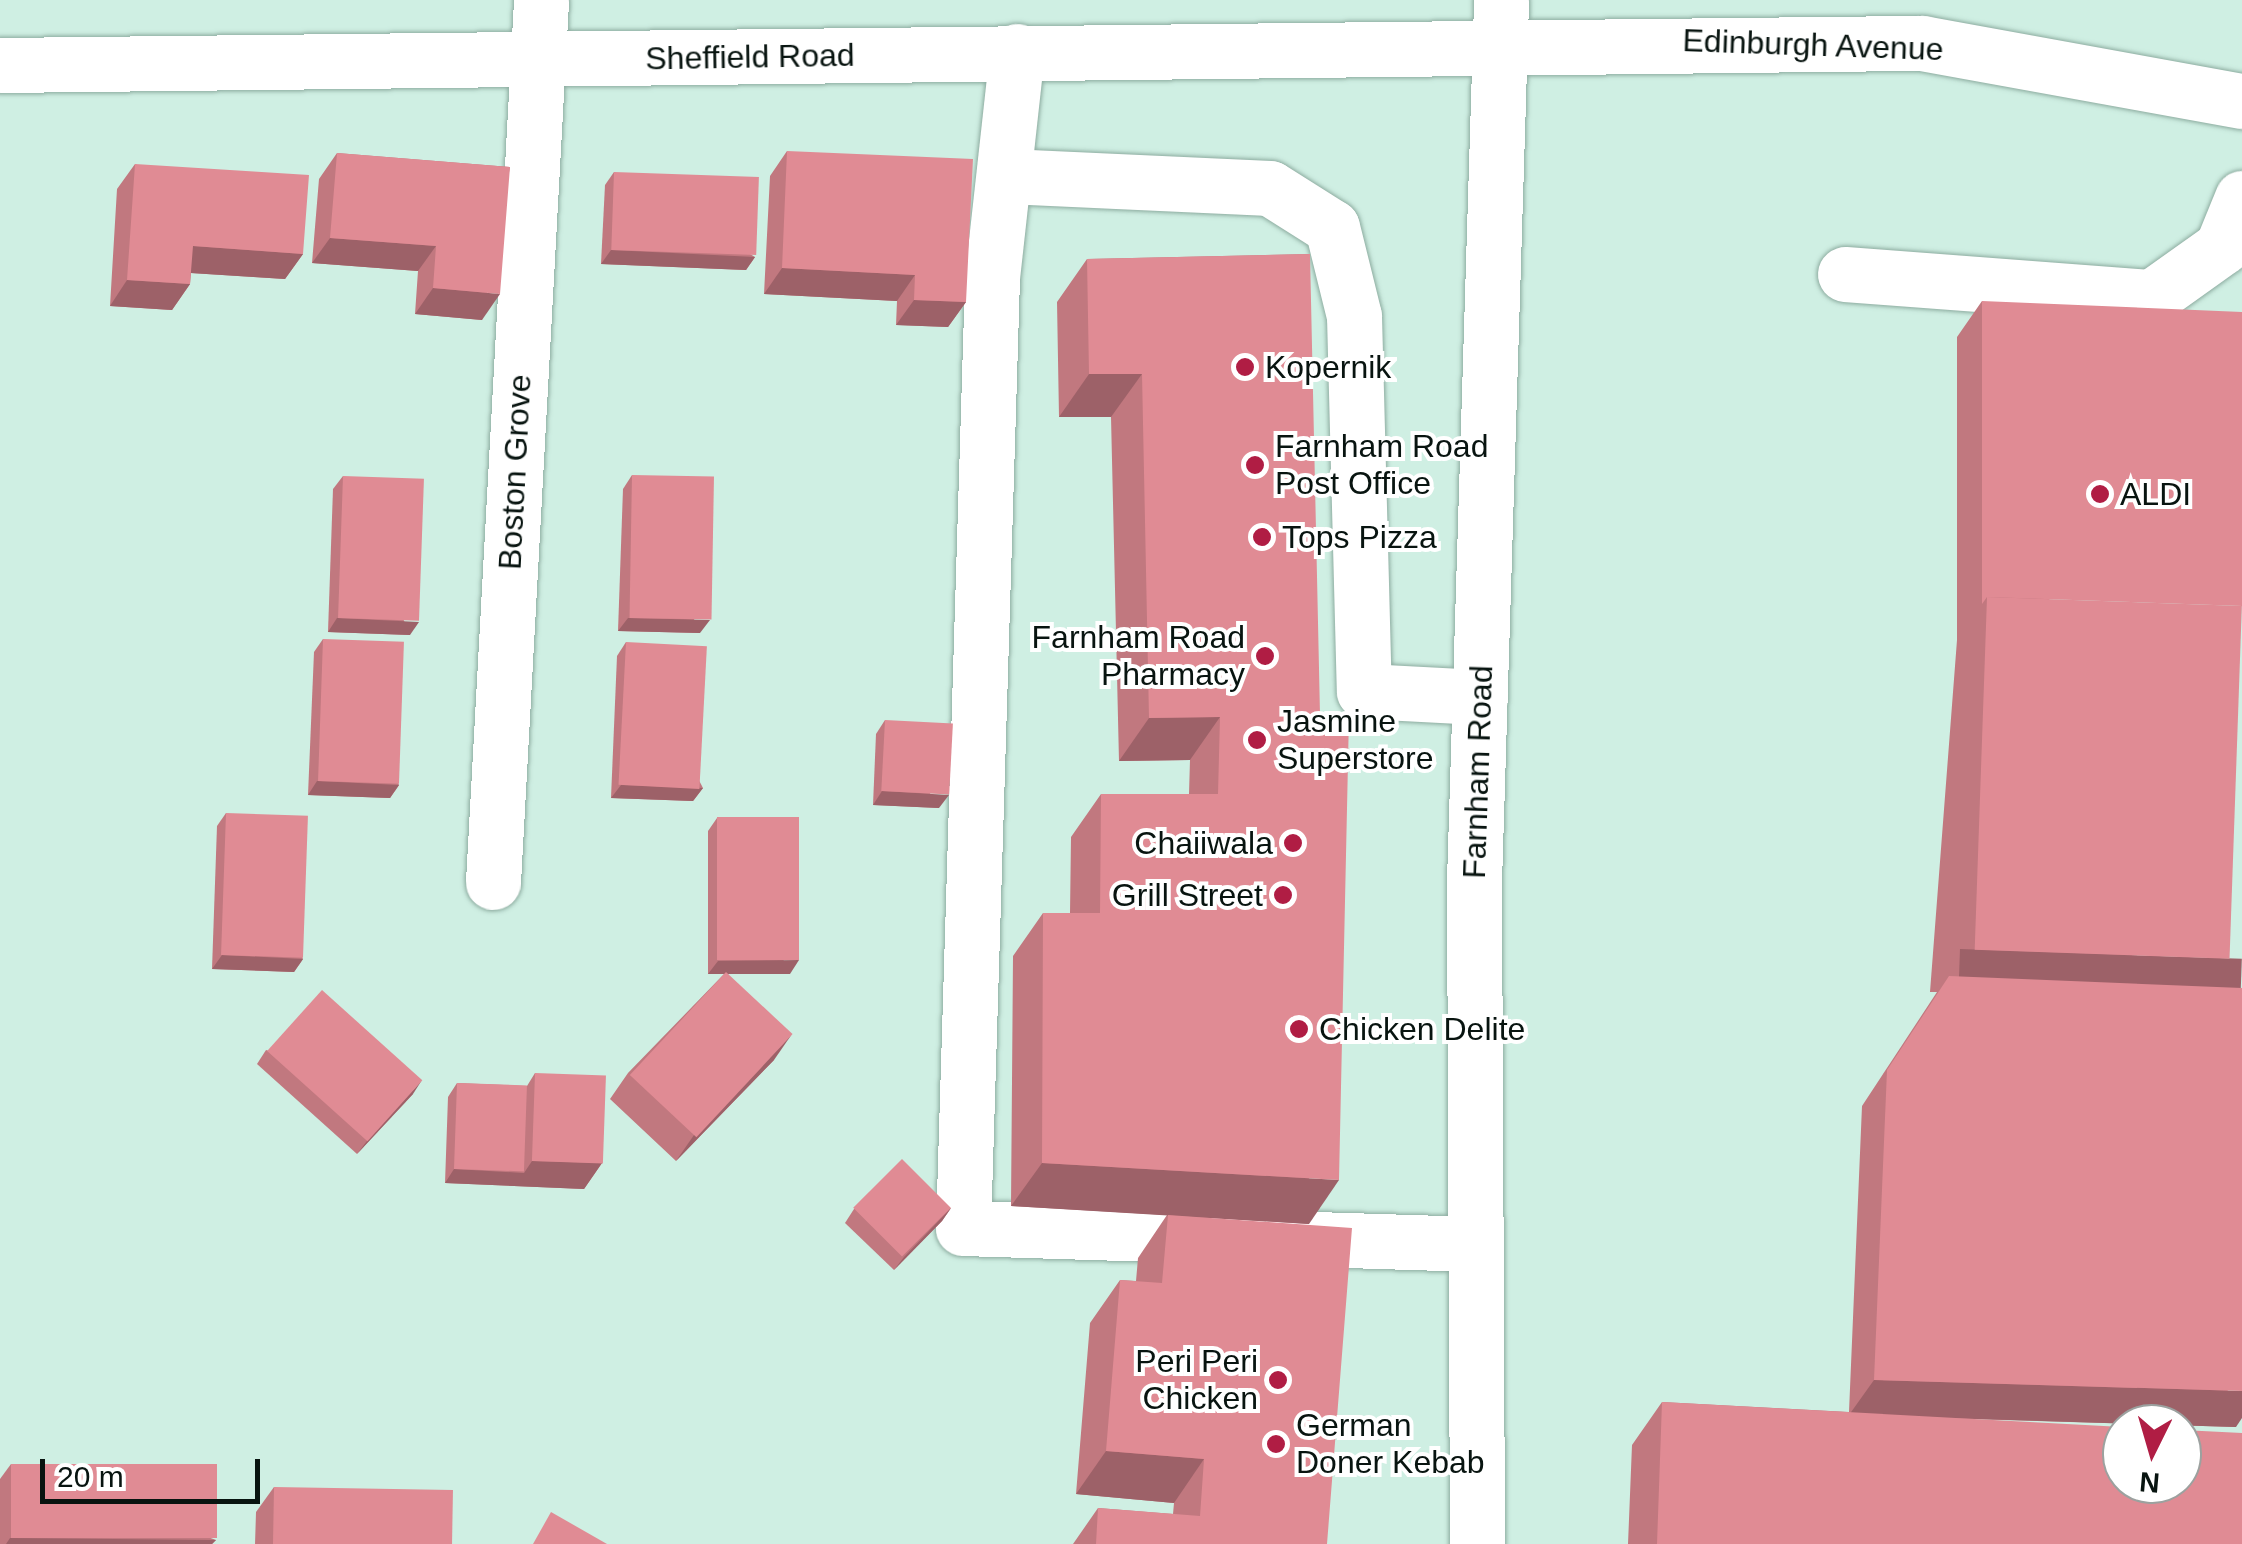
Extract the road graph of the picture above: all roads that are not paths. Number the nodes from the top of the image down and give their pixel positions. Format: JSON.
{"nodes":[{"id":1,"x":541,"y":0,"type":"edge"},
{"id":2,"x":1500,"y":25,"type":"edge"},
{"id":3,"x":1017,"y":51,"type":"junction"},
{"id":4,"x":538,"y":61,"type":"junction"},
{"id":5,"x":0,"y":65,"type":"edge"},
{"id":6,"x":2242,"y":101,"type":"edge"},
{"id":7,"x":1007,"y":176,"type":"junction"},
{"id":8,"x":2242,"y":198,"type":"edge"},
{"id":9,"x":1845,"y":274,"type":"dead end"},
{"id":10,"x":1480,"y":697,"type":"junction"},
{"id":11,"x":492,"y":882,"type":"dead end"},
{"id":12,"x":1474,"y":1244,"type":"junction"},
{"id":13,"x":1478,"y":1544,"type":"edge"}],
"edges":[{"from":1,"to":4,"type":"street","name":"Boston Grove"},
{"from":2,"to":3,"type":"street","name":"Sheffield Road"},
{"from":2,"to":6,"type":"street","name":"Edinburgh Avenue"},
{"from":2,"to":10,"type":"street","name":"Farnham Road"},
{"from":3,"to":4,"type":"street","name":"Sheffield Road"},
{"from":3,"to":7,"type":"street"},
{"from":4,"to":5,"type":"street","name":"Sheffield Road"},
{"from":4,"to":11,"type":"street","name":"Boston Grove"},
{"from":7,"to":10,"type":"street"},
{"from":7,"to":12,"type":"street"},
{"from":8,"to":9,"type":"street"},
{"from":10,"to":12,"type":"street","name":"Farnham Road"},
{"from":12,"to":13,"type":"street","name":"Farnham Road"}]}
